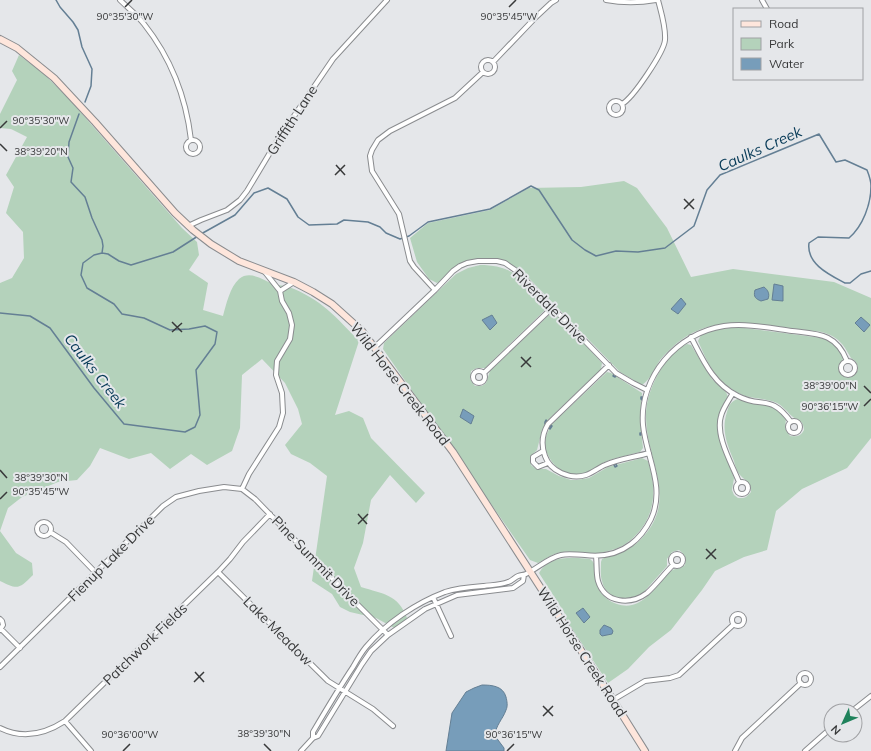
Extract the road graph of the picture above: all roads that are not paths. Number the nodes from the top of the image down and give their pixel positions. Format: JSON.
{"nodes":[{"id":1,"x":120,"y":0,"type":"edge"},
{"id":2,"x":387,"y":0,"type":"edge"},
{"id":3,"x":556,"y":0,"type":"edge"},
{"id":4,"x":606,"y":0,"type":"edge"},
{"id":5,"x":657,"y":0,"type":"edge"},
{"id":6,"x":0,"y":39,"type":"edge"},
{"id":7,"x":493,"y":62,"type":"junction"},
{"id":8,"x":483,"y":72,"type":"junction"},
{"id":9,"x":622,"y":104,"type":"dead end"},
{"id":10,"x":192,"y":140,"type":"dead end"},
{"id":11,"x":191,"y":228,"type":"junction"},
{"id":12,"x":263,"y":271,"type":"junction"},
{"id":13,"x":294,"y":282,"type":"junction"},
{"id":14,"x":435,"y":290,"type":"junction"},
{"id":15,"x":280,"y":291,"type":"junction"},
{"id":16,"x":552,"y":307,"type":"junction"},
{"id":17,"x":691,"y":337,"type":"junction"},
{"id":18,"x":375,"y":347,"type":"junction"},
{"id":19,"x":847,"y":361,"type":"dead end"},
{"id":20,"x":609,"y":365,"type":"junction"},
{"id":21,"x":484,"y":373,"type":"dead end"},
{"id":22,"x":647,"y":390,"type":"junction"},
{"id":23,"x":733,"y":393,"type":"junction"},
{"id":24,"x":791,"y":422,"type":"dead end"},
{"id":25,"x":543,"y":451,"type":"junction"},
{"id":26,"x":649,"y":453,"type":"junction"},
{"id":27,"x":548,"y":464,"type":"junction"},
{"id":28,"x":739,"y":482,"type":"dead end"},
{"id":29,"x":242,"y":489,"type":"junction"},
{"id":30,"x":270,"y":514,"type":"junction"},
{"id":31,"x":50,"y":532,"type":"dead end"},
{"id":32,"x":596,"y":556,"type":"junction"},
{"id":33,"x":673,"y":565,"type":"dead end"},
{"id":34,"x":530,"y":571,"type":"junction"},
{"id":35,"x":218,"y":572,"type":"junction"},
{"id":36,"x":96,"y":573,"type":"junction"},
{"id":37,"x":524,"y":575,"type":"junction"},
{"id":38,"x":433,"y":597,"type":"junction"},
{"id":39,"x":436,"y":604,"type":"junction"},
{"id":40,"x":0,"y":619,"type":"edge"},
{"id":41,"x":734,"y":625,"type":"dead end"},
{"id":42,"x":1,"y":629,"type":"edge"},
{"id":43,"x":383,"y":629,"type":"junction"},
{"id":44,"x":388,"y":635,"type":"junction"},
{"id":45,"x":451,"y":636,"type":"dead end"},
{"id":46,"x":20,"y":648,"type":"junction"},
{"id":47,"x":0,"y":667,"type":"edge"},
{"id":48,"x":801,"y":683,"type":"dead end"},
{"id":49,"x":339,"y":688,"type":"junction"},
{"id":50,"x":345,"y":692,"type":"junction"},
{"id":51,"x":871,"y":696,"type":"edge"},
{"id":52,"x":613,"y":700,"type":"junction"},
{"id":53,"x":862,"y":703,"type":"edge"},
{"id":54,"x":66,"y":721,"type":"junction"},
{"id":55,"x":393,"y":726,"type":"dead end"},
{"id":56,"x":0,"y":728,"type":"edge"},
{"id":57,"x":823,"y":735,"type":"edge"},
{"id":58,"x":313,"y":738,"type":"junction"},
{"id":59,"x":91,"y":751,"type":"edge"},
{"id":60,"x":301,"y":751,"type":"edge"},
{"id":61,"x":645,"y":751,"type":"edge"},
{"id":62,"x":735,"y":751,"type":"edge"},
{"id":63,"x":805,"y":751,"type":"edge"}],
"edges":[{"from":1,"to":10,"type":"street"},
{"from":2,"to":11,"type":"street","name":"Griffith Lane"},
{"from":3,"to":7,"type":"street"},
{"from":4,"to":5,"type":"street"},
{"from":5,"to":9,"type":"street"},
{"from":6,"to":11,"type":"main road","name":"Wild Horse Creek Road"},
{"from":7,"to":8,"type":"street"},
{"from":7,"to":8,"type":"street"},
{"from":8,"to":14,"type":"street"},
{"from":11,"to":12,"type":"main road","name":"Wild Horse Creek Road"},
{"from":12,"to":13,"type":"main road","name":"Wild Horse Creek Road"},
{"from":12,"to":15,"type":"street"},
{"from":13,"to":15,"type":"street"},
{"from":13,"to":18,"type":"main road","name":"Wild Horse Creek Road"},
{"from":14,"to":16,"type":"street","name":"Riverdale Drive"},
{"from":14,"to":18,"type":"street","name":"Riverdale Drive"},
{"from":15,"to":29,"type":"street"},
{"from":16,"to":20,"type":"street","name":"Riverdale Drive"},
{"from":16,"to":21,"type":"street"},
{"from":17,"to":19,"type":"street"},
{"from":17,"to":22,"type":"street"},
{"from":17,"to":23,"type":"street"},
{"from":18,"to":34,"type":"main road","name":"Wild Horse Creek Road"},
{"from":20,"to":22,"type":"street","name":"Riverdale Drive"},
{"from":20,"to":25,"type":"street"},
{"from":22,"to":26,"type":"street"},
{"from":23,"to":24,"type":"street"},
{"from":23,"to":28,"type":"street"},
{"from":25,"to":27,"type":"street"},
{"from":25,"to":27,"type":"street"},
{"from":26,"to":27,"type":"street"},
{"from":26,"to":32,"type":"street"},
{"from":29,"to":30,"type":"street","name":"Pine Summit Drive"},
{"from":29,"to":36,"type":"street","name":"Fienup Lake Drive"},
{"from":30,"to":35,"type":"street","name":"Patchwork Fields"},
{"from":30,"to":43,"type":"street","name":"Pine Summit Drive"},
{"from":31,"to":36,"type":"street"},
{"from":32,"to":33,"type":"street"},
{"from":32,"to":34,"type":"street"},
{"from":34,"to":37,"type":"street"},
{"from":34,"to":52,"type":"main road","name":"Wild Horse Creek Road"},
{"from":35,"to":49,"type":"street","name":"Lake Meadow"},
{"from":35,"to":54,"type":"street","name":"Patchwork Fields"},
{"from":36,"to":46,"type":"street","name":"Fienup Lake Drive"},
{"from":37,"to":38,"type":"street"},
{"from":37,"to":39,"type":"street"},
{"from":38,"to":39,"type":"street"},
{"from":38,"to":43,"type":"street"},
{"from":39,"to":44,"type":"street"},
{"from":39,"to":45,"type":"street"},
{"from":40,"to":42,"type":"street"},
{"from":41,"to":52,"type":"street"},
{"from":42,"to":46,"type":"street"},
{"from":43,"to":44,"type":"street","name":"Pine Summit Drive"},
{"from":43,"to":49,"type":"street"},
{"from":44,"to":50,"type":"street"},
{"from":46,"to":47,"type":"street","name":"Fienup Lake Drive"},
{"from":48,"to":62,"type":"street"},
{"from":49,"to":50,"type":"street","name":"Lake Meadow"},
{"from":49,"to":58,"type":"street"},
{"from":50,"to":55,"type":"street","name":"Lake Meadow"},
{"from":50,"to":58,"type":"street"},
{"from":51,"to":53,"type":"street"},
{"from":52,"to":61,"type":"main road","name":"Wild Horse Creek Road"},
{"from":54,"to":56,"type":"street","name":"Patchwork Fields"},
{"from":54,"to":59,"type":"street"},
{"from":57,"to":63,"type":"street"},
{"from":58,"to":60,"type":"street"}]}
